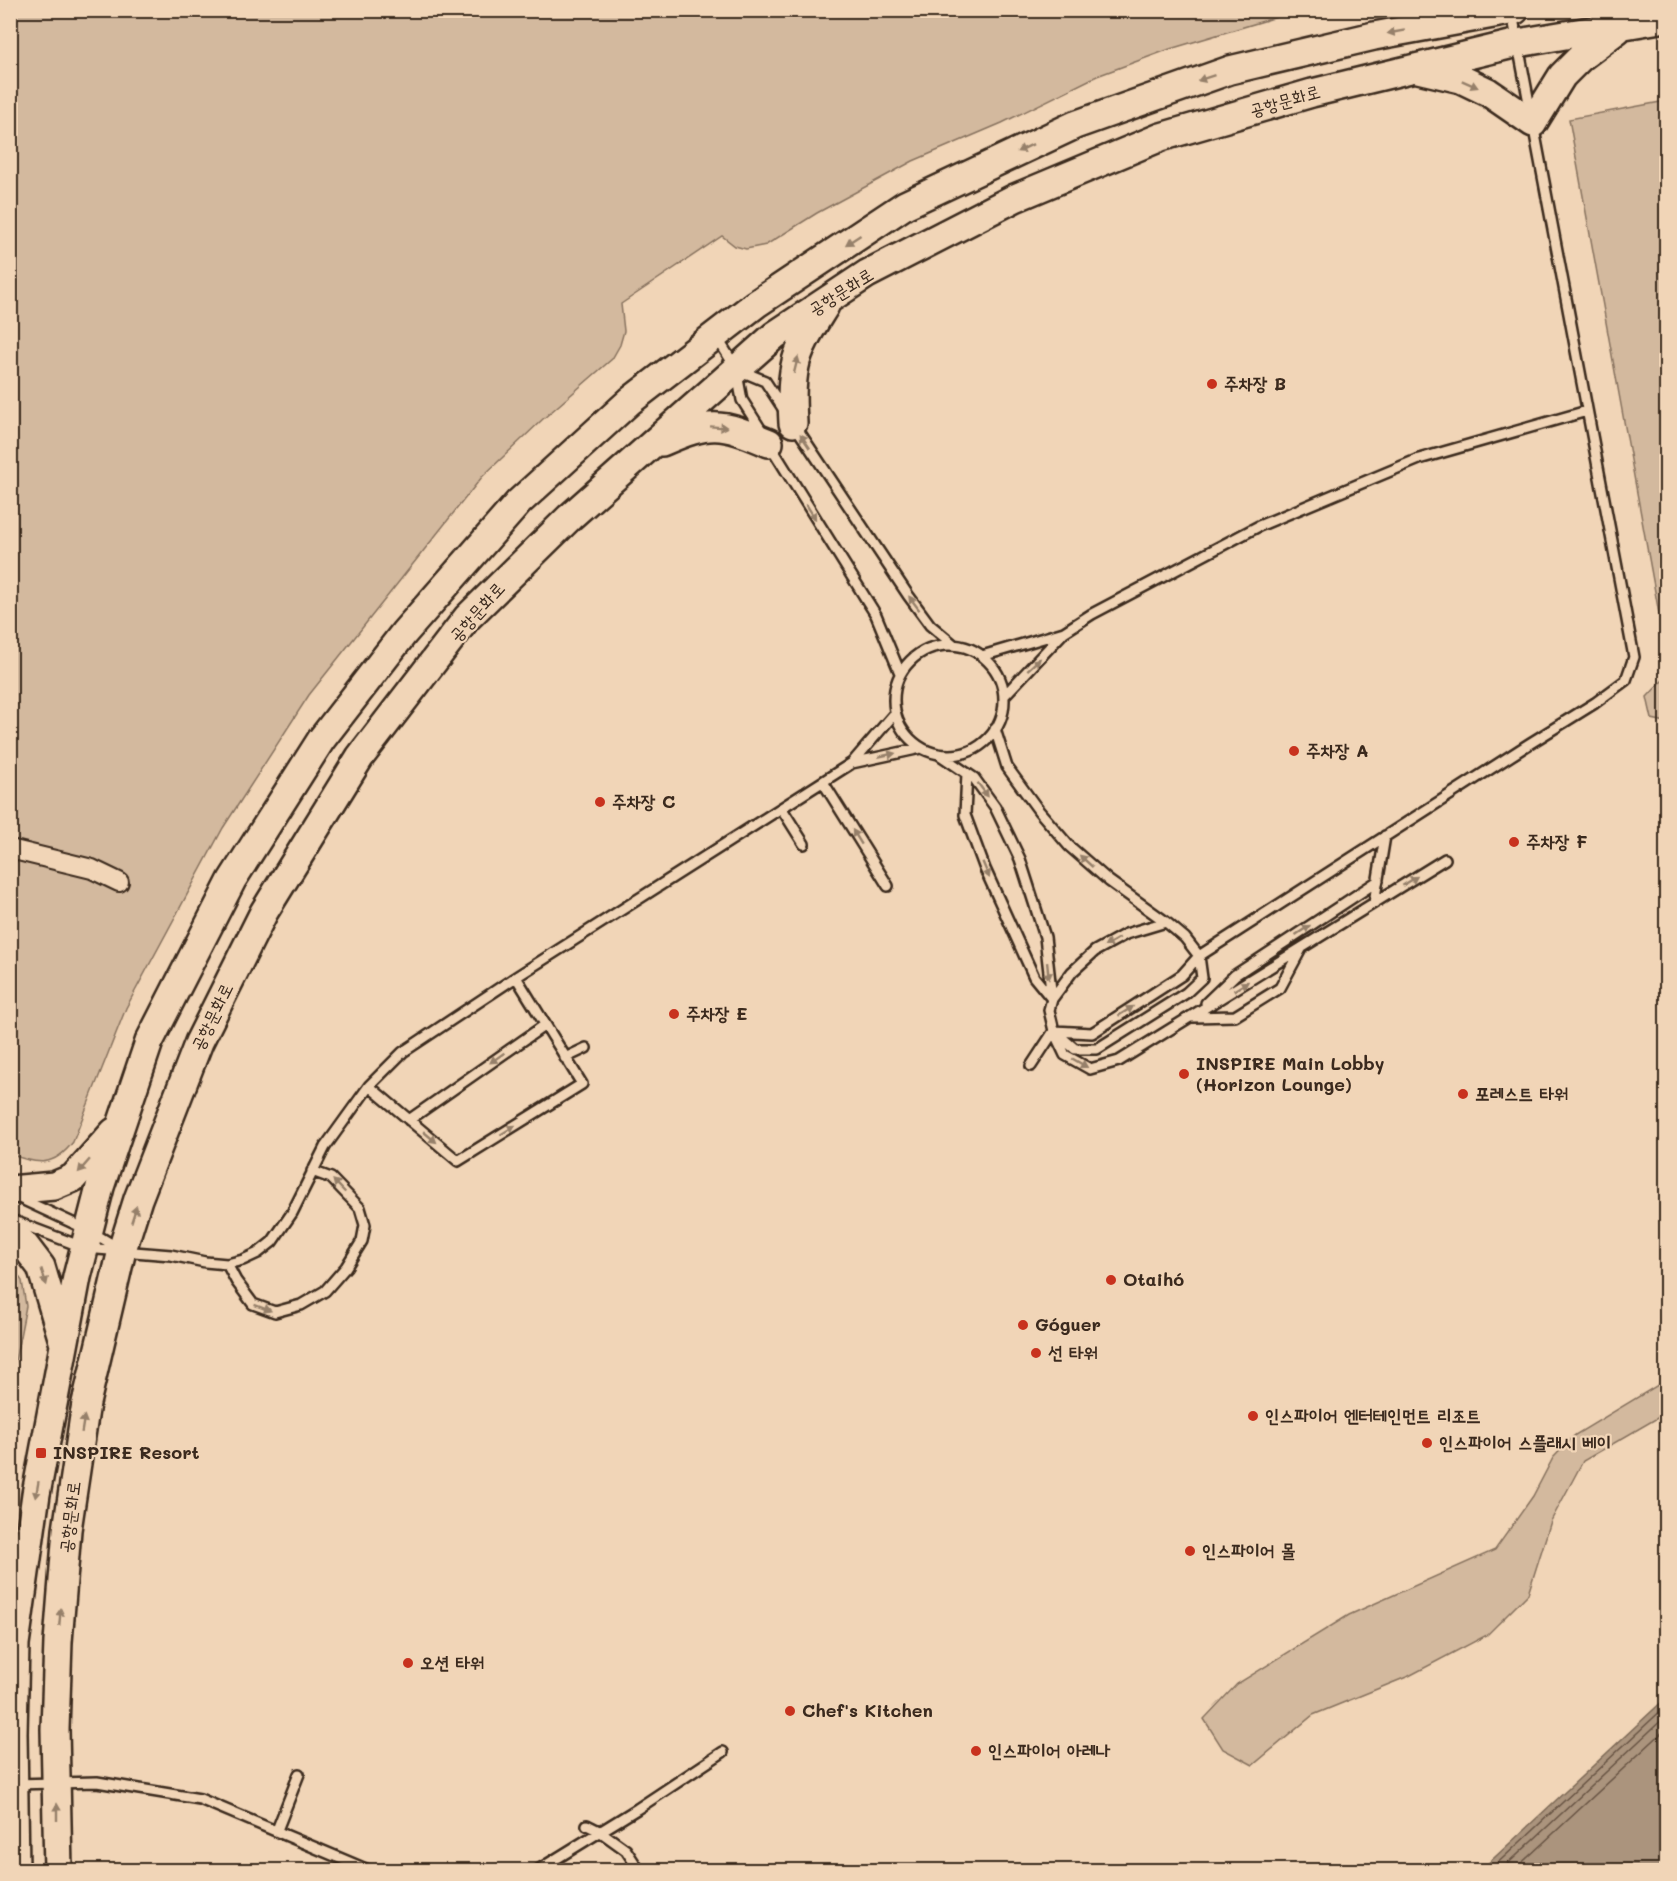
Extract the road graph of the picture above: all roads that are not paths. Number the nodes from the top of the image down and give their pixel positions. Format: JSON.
{"nodes":[{"id":1,"x":1513,"y":11,"type":"edge"},
{"id":2,"x":1666,"y":18,"type":"edge"},
{"id":3,"x":1621,"y":27,"type":"junction"},
{"id":4,"x":1518,"y":43,"type":"junction"},
{"id":5,"x":1414,"y":68,"type":"junction"},
{"id":6,"x":1533,"y":123,"type":"junction"},
{"id":7,"x":830,"y":298,"type":"junction"},
{"id":8,"x":715,"y":334,"type":"junction"},
{"id":9,"x":736,"y":368,"type":"junction"},
{"id":10,"x":1587,"y":411,"type":"junction"},
{"id":11,"x":793,"y":423,"type":"junction"},
{"id":12,"x":769,"y":443,"type":"junction"},
{"id":13,"x":644,"y":450,"type":"junction"},
{"id":14,"x":1064,"y":632,"type":"junction"},
{"id":15,"x":954,"y":645,"type":"junction"},
{"id":16,"x":982,"y":656,"type":"junction"},
{"id":17,"x":900,"y":673,"type":"junction"},
{"id":18,"x":1004,"y":696,"type":"junction"},
{"id":19,"x":895,"y":713,"type":"junction"},
{"id":20,"x":995,"y":729,"type":"junction"},
{"id":21,"x":921,"y":748,"type":"junction"},
{"id":22,"x":938,"y":754,"type":"junction"},
{"id":23,"x":852,"y":763,"type":"junction"},
{"id":24,"x":967,"y":773,"type":"junction"},
{"id":25,"x":823,"y":782,"type":"junction"},
{"id":26,"x":782,"y":809,"type":"junction"},
{"id":27,"x":1385,"y":836,"type":"junction"},
{"id":28,"x":804,"y":844,"type":"dead end"},
{"id":29,"x":10,"y":849,"type":"edge"},
{"id":30,"x":1445,"y":859,"type":"dead end"},
{"id":31,"x":1378,"y":881,"type":"junction"},
{"id":32,"x":119,"y":882,"type":"dead end"},
{"id":33,"x":888,"y":886,"type":"dead end"},
{"id":34,"x":1374,"y":903,"type":"junction"},
{"id":35,"x":1166,"y":922,"type":"junction"},
{"id":36,"x":1301,"y":948,"type":"junction"},
{"id":37,"x":1199,"y":956,"type":"junction"},
{"id":38,"x":516,"y":976,"type":"junction"},
{"id":39,"x":1052,"y":999,"type":"junction"},
{"id":40,"x":1191,"y":1017,"type":"junction"},
{"id":41,"x":545,"y":1025,"type":"junction"},
{"id":42,"x":1054,"y":1031,"type":"junction"},
{"id":43,"x":586,"y":1048,"type":"dead end"},
{"id":44,"x":565,"y":1058,"type":"junction"},
{"id":45,"x":1031,"y":1066,"type":"dead end"},
{"id":46,"x":369,"y":1086,"type":"junction"},
{"id":47,"x":409,"y":1120,"type":"junction"},
{"id":48,"x":122,"y":1122,"type":"junction"},
{"id":49,"x":312,"y":1171,"type":"junction"},
{"id":50,"x":10,"y":1192,"type":"edge"},
{"id":51,"x":10,"y":1220,"type":"edge"},
{"id":52,"x":10,"y":1230,"type":"edge"},
{"id":53,"x":87,"y":1239,"type":"junction"},
{"id":54,"x":122,"y":1250,"type":"junction"},
{"id":55,"x":228,"y":1264,"type":"junction"},
{"id":56,"x":65,"y":1345,"type":"junction"},
{"id":57,"x":723,"y":1752,"type":"dead end"},
{"id":58,"x":299,"y":1774,"type":"dead end"},
{"id":59,"x":57,"y":1783,"type":"junction"},
{"id":60,"x":14,"y":1784,"type":"junction"},
{"id":61,"x":587,"y":1825,"type":"dead end"},
{"id":62,"x":277,"y":1830,"type":"junction"},
{"id":63,"x":601,"y":1832,"type":"junction"},
{"id":64,"x":15,"y":1870,"type":"edge"},
{"id":65,"x":57,"y":1870,"type":"edge"},
{"id":66,"x":368,"y":1870,"type":"edge"},
{"id":67,"x":538,"y":1870,"type":"edge"},
{"id":68,"x":639,"y":1870,"type":"edge"}],
"edges":[{"from":1,"to":4,"type":"lane"},
{"from":1,"to":8,"type":"street","name":"공항문화로","one_way":true},
{"from":2,"to":3,"type":"street","name":"공항문화로"},
{"from":3,"to":4,"type":"street","name":"공항문화로"},
{"from":3,"to":6,"type":"street"},
{"from":4,"to":5,"type":"street","name":"공항문화로"},
{"from":4,"to":6,"type":"lane"},
{"from":5,"to":6,"type":"street","one_way":true},
{"from":5,"to":7,"type":"street","name":"공항문화로"},
{"from":6,"to":10,"type":"lane"},
{"from":7,"to":9,"type":"street","name":"공항문화로"},
{"from":11,"to":7,"type":"street","one_way":true},
{"from":8,"to":9,"type":"lane"},
{"from":8,"to":48,"type":"street","name":"공항문화로"},
{"from":9,"to":11,"type":"lane"},
{"from":9,"to":12,"type":"lane"},
{"from":9,"to":13,"type":"street","name":"공항문화로"},
{"from":10,"to":14,"type":"lane"},
{"from":10,"to":27,"type":"lane"},
{"from":15,"to":11,"type":"lane","one_way":true},
{"from":13,"to":12,"type":"street","one_way":true},
{"from":12,"to":17,"type":"lane","one_way":true},
{"from":54,"to":13,"type":"street","name":"공항문화로","one_way":true},
{"from":14,"to":16,"type":"lane"},
{"from":18,"to":14,"type":"lane","one_way":true},
{"from":15,"to":16,"type":"lane"},
{"from":15,"to":17,"type":"lane"},
{"from":16,"to":18,"type":"lane"},
{"from":17,"to":19,"type":"lane"},
{"from":18,"to":20,"type":"lane"},
{"from":19,"to":21,"type":"lane"},
{"from":19,"to":23,"type":"lane"},
{"from":20,"to":22,"type":"lane"},
{"from":35,"to":20,"type":"lane","one_way":true},
{"from":21,"to":22,"type":"lane"},
{"from":23,"to":21,"type":"lane","one_way":true},
{"from":22,"to":24,"type":"lane"},
{"from":23,"to":25,"type":"lane"},
{"from":24,"to":39,"type":"lane","one_way":true},
{"from":24,"to":39,"type":"lane","one_way":true},
{"from":25,"to":26,"type":"lane"},
{"from":33,"to":25,"type":"lane","one_way":true},
{"from":26,"to":28,"type":"lane"},
{"from":26,"to":38,"type":"lane"},
{"from":27,"to":31,"type":"lane"},
{"from":27,"to":37,"type":"lane"},
{"from":29,"to":32,"type":"street"},
{"from":34,"to":30,"type":"lane","one_way":true},
{"from":31,"to":34,"type":"lane"},
{"from":40,"to":31,"type":"lane","one_way":true},
{"from":34,"to":36,"type":"lane"},
{"from":35,"to":37,"type":"lane"},
{"from":35,"to":39,"type":"lane","one_way":true},
{"from":40,"to":36,"type":"lane","one_way":true},
{"from":36,"to":40,"type":"lane"},
{"from":42,"to":37,"type":"lane","one_way":true},
{"from":37,"to":42,"type":"lane"},
{"from":38,"to":41,"type":"lane"},
{"from":38,"to":46,"type":"lane"},
{"from":39,"to":42,"type":"lane"},
{"from":42,"to":40,"type":"lane","one_way":true},
{"from":41,"to":44,"type":"lane"},
{"from":41,"to":47,"type":"lane","one_way":true},
{"from":42,"to":45,"type":"lane"},
{"from":43,"to":44,"type":"lane"},
{"from":47,"to":44,"type":"lane","one_way":true},
{"from":46,"to":47,"type":"lane"},
{"from":46,"to":49,"type":"lane"},
{"from":48,"to":50,"type":"street","one_way":true},
{"from":48,"to":53,"type":"street","name":"공항문화로"},
{"from":49,"to":55,"type":"lane"},
{"from":55,"to":49,"type":"lane","one_way":true},
{"from":50,"to":53,"type":"lane"},
{"from":51,"to":53,"type":"lane"},
{"from":52,"to":56,"type":"street","one_way":true},
{"from":53,"to":54,"type":"lane"},
{"from":53,"to":54,"type":"lane"},
{"from":53,"to":56,"type":"street","name":"공항문화로"},
{"from":54,"to":55,"type":"lane"},
{"from":59,"to":54,"type":"street","name":"공항문화로","one_way":true},
{"from":56,"to":60,"type":"street","name":"공항문화로","one_way":true},
{"from":57,"to":63,"type":"lane"},
{"from":58,"to":62,"type":"lane"},
{"from":59,"to":60,"type":"lane"},
{"from":59,"to":62,"type":"lane"},
{"from":65,"to":59,"type":"street","name":"공항문화로","one_way":true},
{"from":60,"to":64,"type":"street","name":"공항문화로"},
{"from":61,"to":63,"type":"lane"},
{"from":62,"to":66,"type":"lane"},
{"from":63,"to":67,"type":"lane"},
{"from":63,"to":68,"type":"lane"}]}
